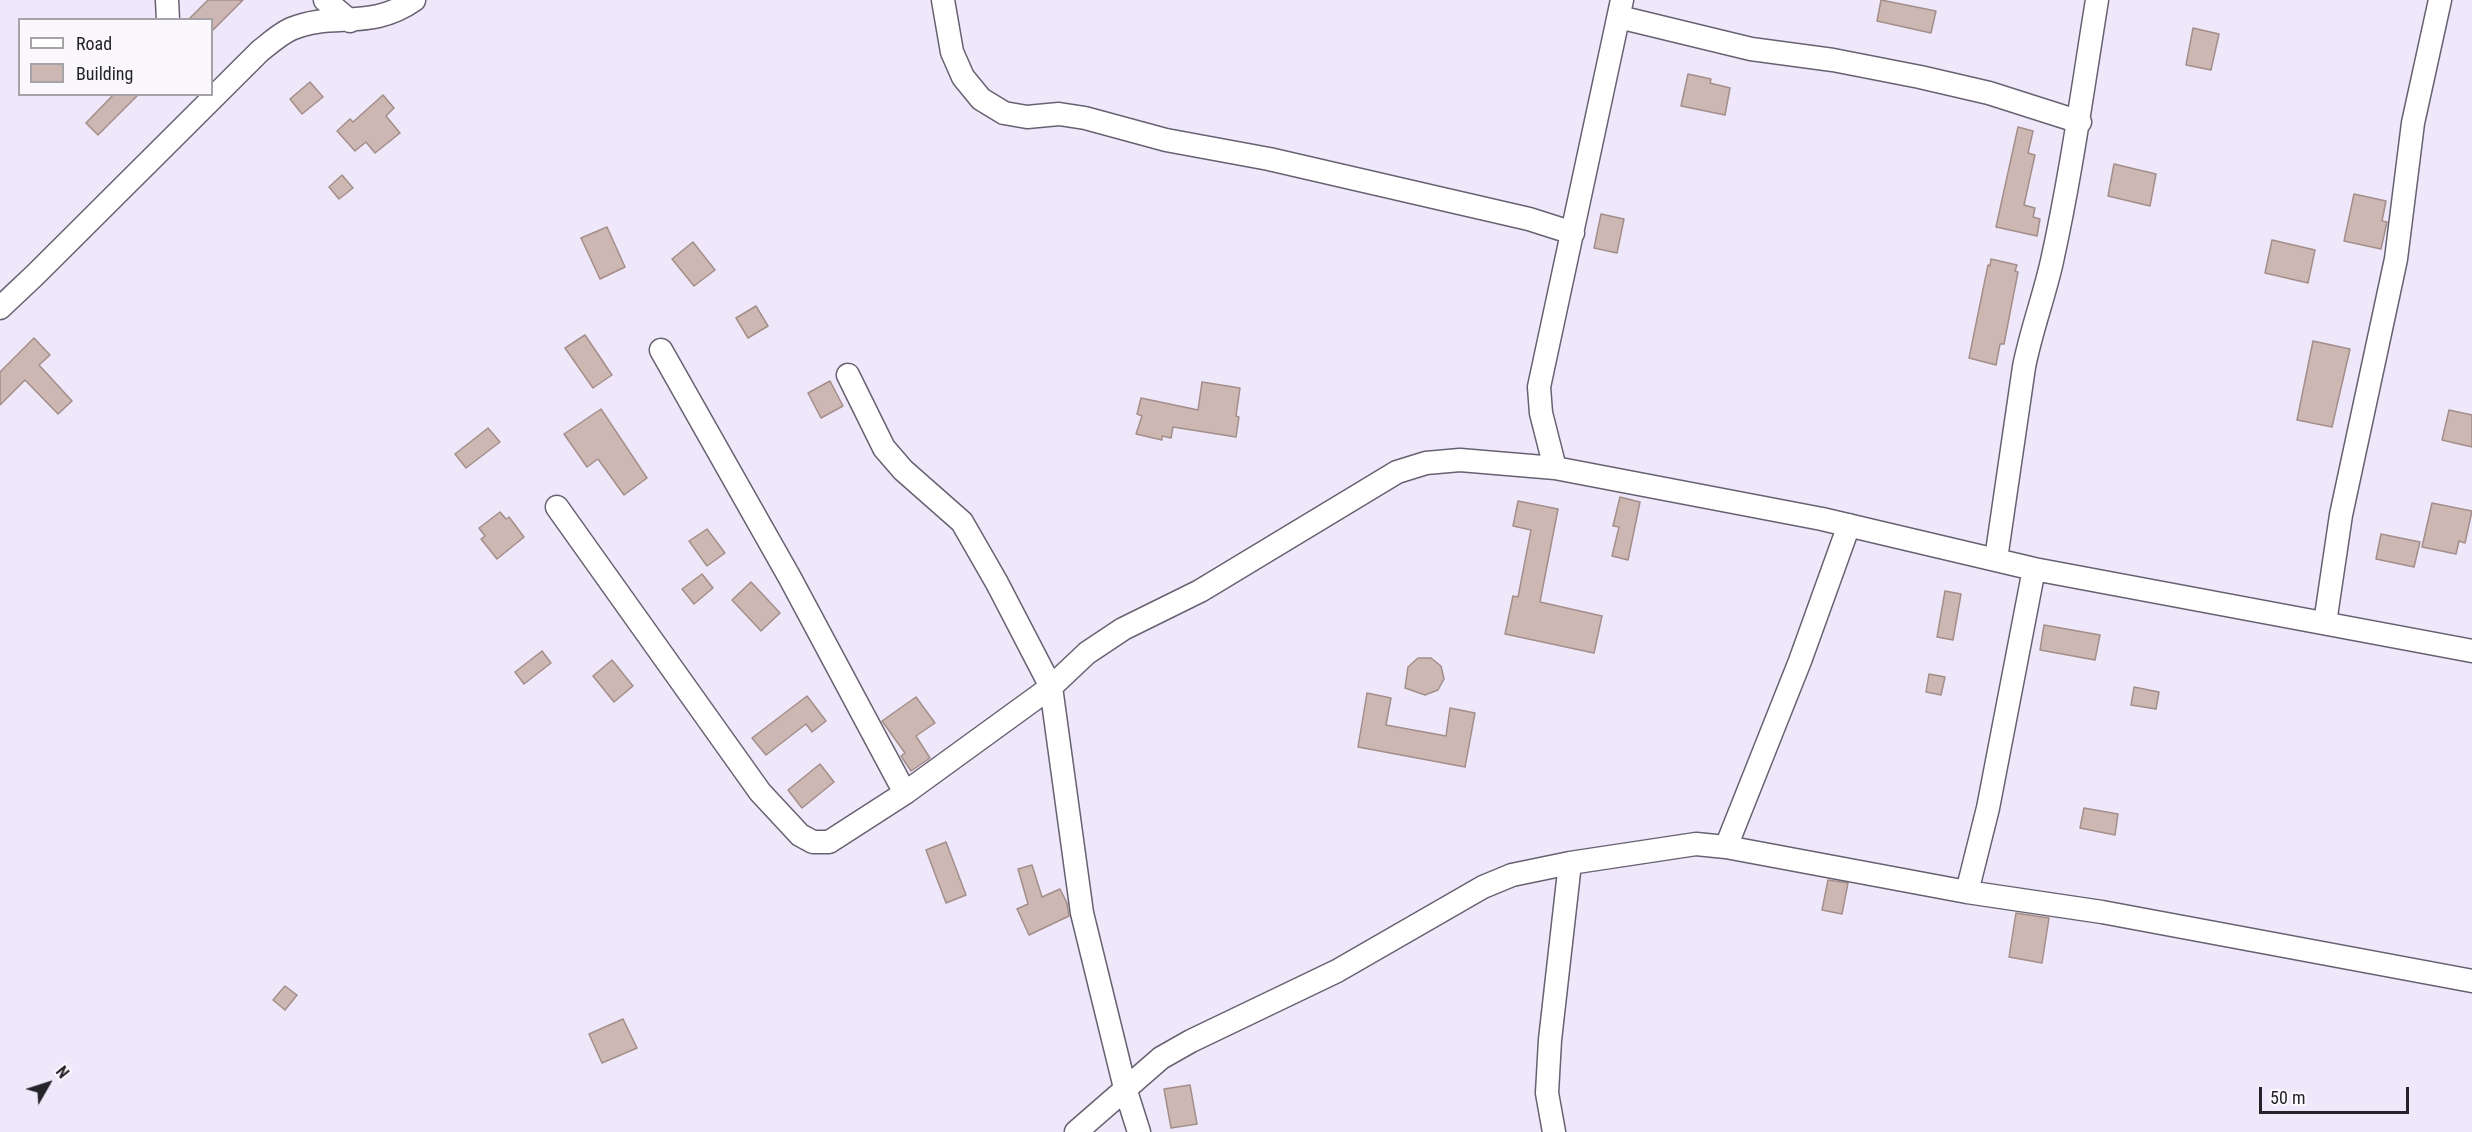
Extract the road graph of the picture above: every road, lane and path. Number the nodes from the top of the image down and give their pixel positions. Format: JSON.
{"nodes":[{"id":1,"x":166,"y":0,"type":"edge"},
{"id":2,"x":325,"y":0,"type":"edge"},
{"id":3,"x":414,"y":0,"type":"edge"},
{"id":4,"x":943,"y":0,"type":"edge"},
{"id":5,"x":2097,"y":0,"type":"edge"},
{"id":6,"x":2440,"y":0,"type":"edge"},
{"id":7,"x":1621,"y":8,"type":"edge"},
{"id":8,"x":168,"y":18,"type":"edge"},
{"id":9,"x":350,"y":21,"type":"junction"},
{"id":10,"x":219,"y":77,"type":"edge"},
{"id":11,"x":201,"y":96,"type":"edge"},
{"id":12,"x":2080,"y":122,"type":"junction"},
{"id":13,"x":1573,"y":233,"type":"junction"},
{"id":14,"x":0,"y":308,"type":"edge"},
{"id":15,"x":661,"y":350,"type":"dead end"},
{"id":16,"x":848,"y":375,"type":"dead end"},
{"id":17,"x":1556,"y":468,"type":"junction"},
{"id":18,"x":557,"y":507,"type":"dead end"},
{"id":19,"x":1849,"y":525,"type":"junction"},
{"id":20,"x":1996,"y":559,"type":"junction"},
{"id":21,"x":2034,"y":569,"type":"junction"},
{"id":22,"x":2325,"y":623,"type":"junction"},
{"id":23,"x":2472,"y":651,"type":"edge"},
{"id":24,"x":1051,"y":687,"type":"junction"},
{"id":25,"x":905,"y":793,"type":"junction"},
{"id":26,"x":1726,"y":847,"type":"junction"},
{"id":27,"x":1570,"y":863,"type":"junction"},
{"id":28,"x":1967,"y":892,"type":"junction"},
{"id":29,"x":2472,"y":981,"type":"edge"},
{"id":30,"x":1125,"y":1088,"type":"junction"},
{"id":31,"x":1076,"y":1132,"type":"edge"},
{"id":32,"x":1139,"y":1132,"type":"edge"},
{"id":33,"x":1554,"y":1132,"type":"edge"}],
"edges":[{"from":1,"to":8,"type":"street"},
{"from":2,"to":9,"type":"street"},
{"from":3,"to":9,"type":"street"},
{"from":4,"to":13,"type":"street"},
{"from":5,"to":12,"type":"street"},
{"from":6,"to":22,"type":"street"},
{"from":7,"to":12,"type":"street"},
{"from":7,"to":13,"type":"street"},
{"from":9,"to":10,"type":"street"},
{"from":11,"to":14,"type":"street"},
{"from":12,"to":20,"type":"street"},
{"from":13,"to":17,"type":"street"},
{"from":15,"to":25,"type":"street"},
{"from":16,"to":24,"type":"street"},
{"from":17,"to":19,"type":"street"},
{"from":17,"to":24,"type":"street"},
{"from":18,"to":25,"type":"street"},
{"from":19,"to":20,"type":"street"},
{"from":19,"to":26,"type":"street"},
{"from":20,"to":21,"type":"street"},
{"from":21,"to":22,"type":"street"},
{"from":21,"to":28,"type":"street"},
{"from":22,"to":23,"type":"street"},
{"from":24,"to":25,"type":"street"},
{"from":24,"to":30,"type":"street"},
{"from":26,"to":27,"type":"street"},
{"from":26,"to":28,"type":"street"},
{"from":27,"to":30,"type":"street"},
{"from":27,"to":33,"type":"street"},
{"from":28,"to":29,"type":"street"},
{"from":30,"to":31,"type":"street"},
{"from":30,"to":32,"type":"street"}]}
